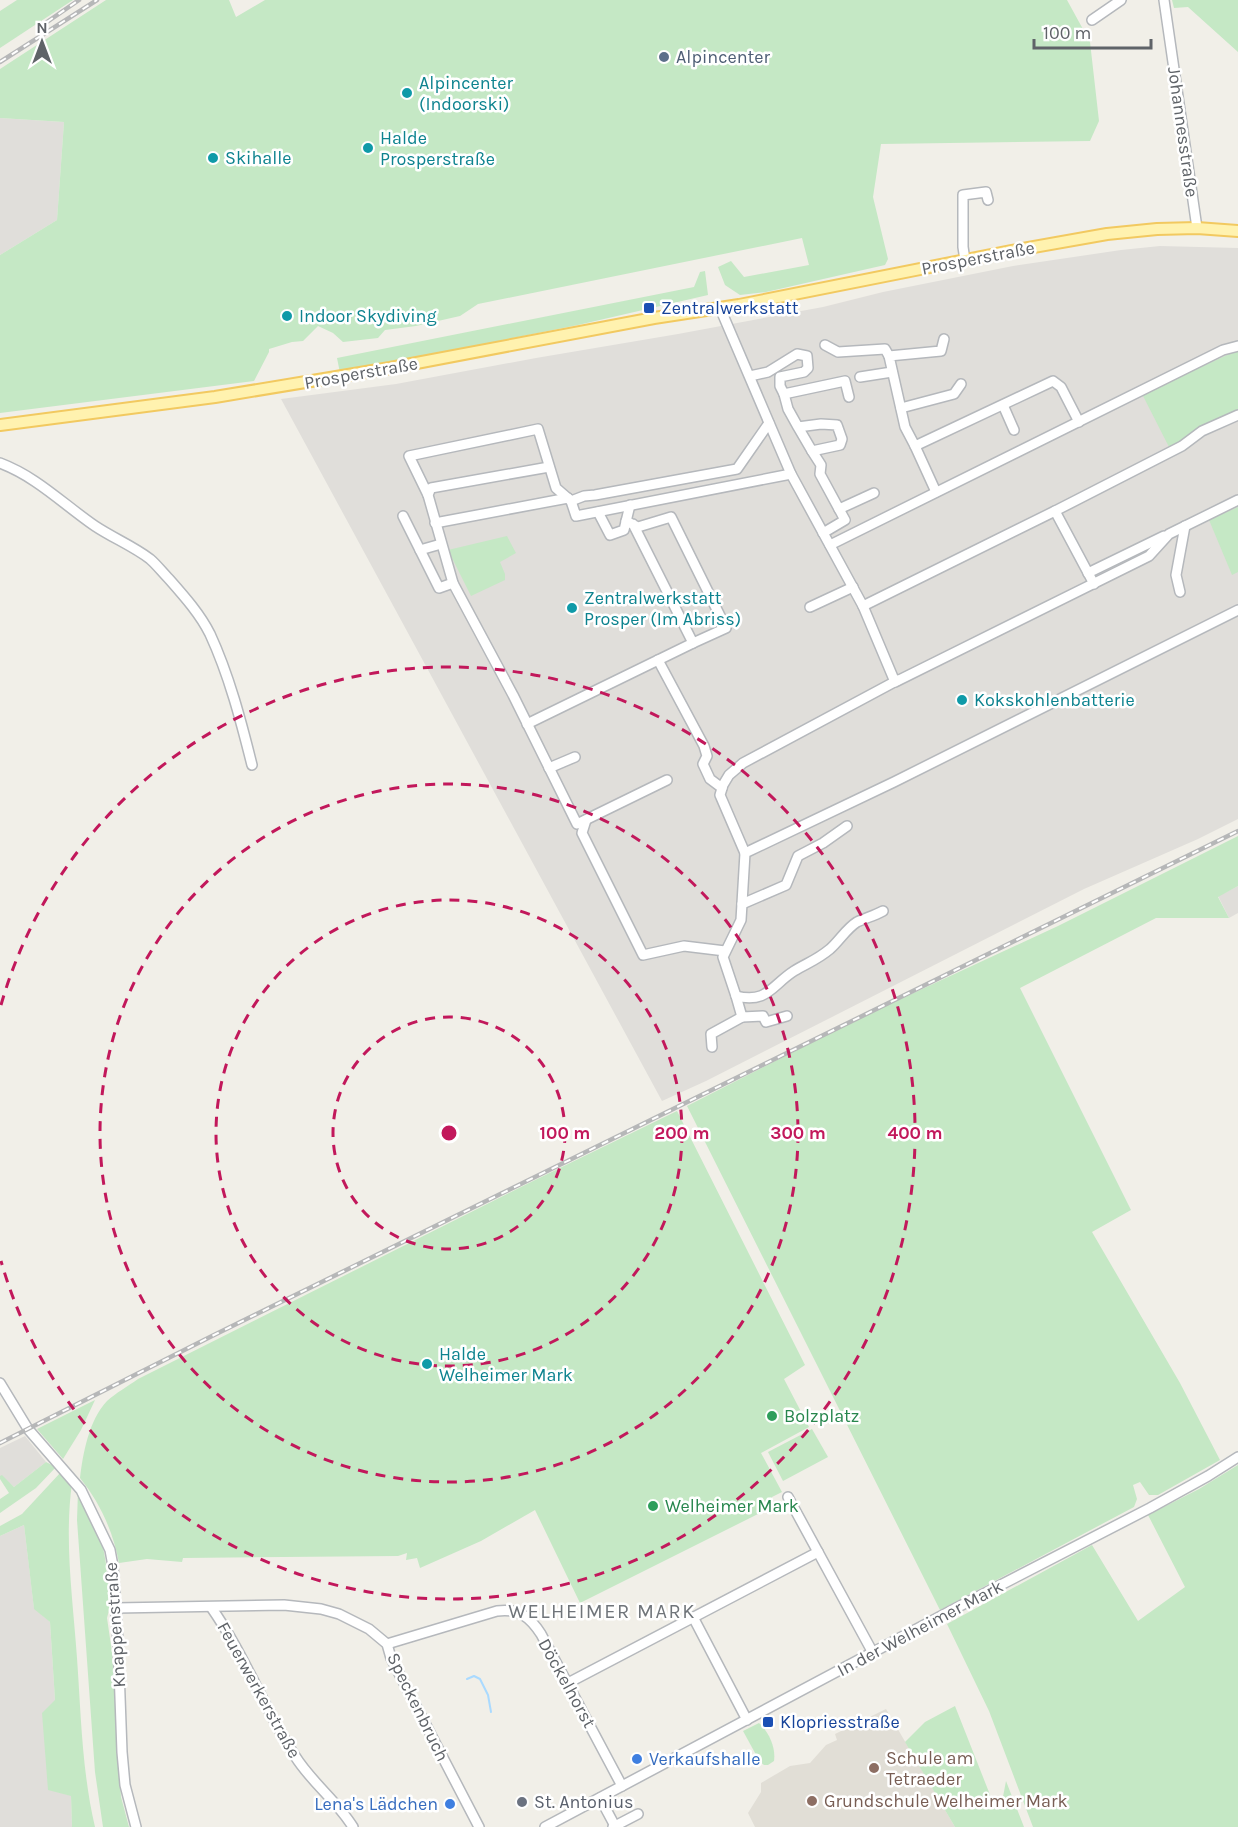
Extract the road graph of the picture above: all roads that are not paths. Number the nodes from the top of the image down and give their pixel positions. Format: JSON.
{"nodes":[{"id":1,"x":1121,"y":0,"type":"edge"},
{"id":2,"x":1164,"y":0,"type":"edge"},
{"id":3,"x":1092,"y":20,"type":"dead end"},
{"id":4,"x":988,"y":200,"type":"dead end"},
{"id":5,"x":1197,"y":228,"type":"junction"},
{"id":6,"x":1238,"y":231,"type":"edge"},
{"id":7,"x":965,"y":260,"type":"junction"},
{"id":8,"x":720,"y":308,"type":"junction"},
{"id":9,"x":944,"y":339,"type":"dead end"},
{"id":10,"x":825,"y":345,"type":"dead end"},
{"id":11,"x":1238,"y":346,"type":"edge"},
{"id":12,"x":889,"y":356,"type":"junction"},
{"id":13,"x":892,"y":372,"type":"junction"},
{"id":14,"x":750,"y":376,"type":"junction"},
{"id":15,"x":860,"y":377,"type":"dead end"},
{"id":16,"x":961,"y":384,"type":"dead end"},
{"id":17,"x":784,"y":394,"type":"junction"},
{"id":18,"x":849,"y":397,"type":"dead end"},
{"id":19,"x":1003,"y":405,"type":"junction"},
{"id":20,"x":901,"y":408,"type":"junction"},
{"id":21,"x":1238,"y":415,"type":"edge"},
{"id":22,"x":1079,"y":422,"type":"junction"},
{"id":23,"x":769,"y":423,"type":"junction"},
{"id":24,"x":0,"y":425,"type":"edge"},
{"id":25,"x":798,"y":427,"type":"junction"},
{"id":26,"x":1014,"y":430,"type":"dead end"},
{"id":27,"x":915,"y":446,"type":"junction"},
{"id":28,"x":812,"y":451,"type":"junction"},
{"id":29,"x":0,"y":463,"type":"edge"},
{"id":30,"x":549,"y":467,"type":"junction"},
{"id":31,"x":791,"y":474,"type":"junction"},
{"id":32,"x":936,"y":492,"type":"junction"},
{"id":33,"x":874,"y":493,"type":"dead end"},
{"id":34,"x":428,"y":495,"type":"junction"},
{"id":35,"x":569,"y":499,"type":"junction"},
{"id":36,"x":1238,"y":500,"type":"edge"},
{"id":37,"x":630,"y":506,"type":"junction"},
{"id":38,"x":839,"y":509,"type":"junction"},
{"id":39,"x":1055,"y":511,"type":"junction"},
{"id":40,"x":598,"y":512,"type":"junction"},
{"id":41,"x":403,"y":516,"type":"dead end"},
{"id":42,"x":435,"y":523,"type":"junction"},
{"id":43,"x":629,"y":523,"type":"junction"},
{"id":44,"x":1185,"y":526,"type":"junction"},
{"id":45,"x":823,"y":533,"type":"junction"},
{"id":46,"x":1169,"y":534,"type":"junction"},
{"id":47,"x":441,"y":544,"type":"junction"},
{"id":48,"x":830,"y":545,"type":"junction"},
{"id":49,"x":420,"y":550,"type":"junction"},
{"id":50,"x":1088,"y":573,"type":"junction"},
{"id":51,"x":453,"y":583,"type":"junction"},
{"id":52,"x":1094,"y":584,"type":"junction"},
{"id":53,"x":853,"y":587,"type":"junction"},
{"id":54,"x":1180,"y":592,"type":"dead end"},
{"id":55,"x":863,"y":606,"type":"junction"},
{"id":56,"x":810,"y":607,"type":"dead end"},
{"id":57,"x":1238,"y":610,"type":"edge"},
{"id":58,"x":693,"y":643,"type":"junction"},
{"id":59,"x":658,"y":660,"type":"junction"},
{"id":60,"x":902,"y":678,"type":"junction"},
{"id":61,"x":527,"y":724,"type":"junction"},
{"id":62,"x":575,"y":757,"type":"dead end"},
{"id":63,"x":252,"y":765,"type":"dead end"},
{"id":64,"x":549,"y":768,"type":"junction"},
{"id":65,"x":666,"y":780,"type":"dead end"},
{"id":66,"x":722,"y":788,"type":"junction"},
{"id":67,"x":586,"y":820,"type":"junction"},
{"id":68,"x":847,"y":826,"type":"dead end"},
{"id":69,"x":746,"y":853,"type":"junction"},
{"id":70,"x":742,"y":904,"type":"junction"},
{"id":71,"x":883,"y":911,"type":"dead end"},
{"id":72,"x":725,"y":951,"type":"junction"},
{"id":73,"x":736,"y":996,"type":"junction"},
{"id":74,"x":787,"y":1016,"type":"dead end"},
{"id":75,"x":742,"y":1017,"type":"junction"},
{"id":76,"x":712,"y":1047,"type":"dead end"},
{"id":77,"x":1,"y":1388,"type":"edge"},
{"id":78,"x":1238,"y":1457,"type":"edge"},
{"id":79,"x":788,"y":1497,"type":"dead end"},
{"id":80,"x":818,"y":1552,"type":"junction"},
{"id":81,"x":212,"y":1607,"type":"junction"},
{"id":82,"x":116,"y":1608,"type":"junction"},
{"id":83,"x":693,"y":1617,"type":"junction"},
{"id":84,"x":387,"y":1644,"type":"junction"},
{"id":85,"x":873,"y":1653,"type":"junction"},
{"id":86,"x":568,"y":1683,"type":"junction"},
{"id":87,"x":747,"y":1720,"type":"junction"},
{"id":88,"x":622,"y":1786,"type":"junction"},
{"id":89,"x":600,"y":1798,"type":"junction"},
{"id":90,"x":638,"y":1814,"type":"dead end"},
{"id":91,"x":551,"y":1826,"type":"edge"},
{"id":92,"x":614,"y":1826,"type":"edge"},
{"id":93,"x":136,"y":1827,"type":"edge"},
{"id":94,"x":353,"y":1827,"type":"edge"},
{"id":95,"x":479,"y":1827,"type":"edge"}],
"edges":[{"from":1,"to":3,"type":"street"},
{"from":2,"to":5,"type":"street","name":"Johannesstraße"},
{"from":4,"to":7,"type":"street"},
{"from":5,"to":6,"type":"main road","name":"Prosperstraße"},
{"from":5,"to":7,"type":"main road","name":"Prosperstraße"},
{"from":7,"to":8,"type":"main road","name":"Prosperstraße"},
{"from":8,"to":14,"type":"street"},
{"from":8,"to":24,"type":"main road","name":"Prosperstraße"},
{"from":9,"to":12,"type":"street"},
{"from":10,"to":12,"type":"street"},
{"from":11,"to":22,"type":"street"},
{"from":12,"to":13,"type":"street"},
{"from":13,"to":15,"type":"street"},
{"from":13,"to":20,"type":"street"},
{"from":14,"to":17,"type":"street"},
{"from":14,"to":23,"type":"street"},
{"from":16,"to":20,"type":"street"},
{"from":17,"to":18,"type":"street"},
{"from":17,"to":25,"type":"street"},
{"from":19,"to":22,"type":"street"},
{"from":19,"to":26,"type":"street"},
{"from":19,"to":27,"type":"street"},
{"from":20,"to":27,"type":"street"},
{"from":21,"to":39,"type":"street"},
{"from":22,"to":32,"type":"street"},
{"from":23,"to":31,"type":"street"},
{"from":23,"to":35,"type":"street"},
{"from":25,"to":28,"type":"street"},
{"from":25,"to":28,"type":"street"},
{"from":27,"to":32,"type":"street"},
{"from":28,"to":38,"type":"street"},
{"from":29,"to":63,"type":"street"},
{"from":30,"to":34,"type":"street"},
{"from":30,"to":34,"type":"street"},
{"from":30,"to":35,"type":"street"},
{"from":31,"to":37,"type":"street"},
{"from":31,"to":45,"type":"street"},
{"from":32,"to":48,"type":"street"},
{"from":33,"to":38,"type":"street"},
{"from":34,"to":42,"type":"street"},
{"from":35,"to":40,"type":"street"},
{"from":35,"to":42,"type":"street"},
{"from":36,"to":44,"type":"street"},
{"from":37,"to":40,"type":"street"},
{"from":37,"to":43,"type":"street"},
{"from":38,"to":45,"type":"street"},
{"from":39,"to":50,"type":"street"},
{"from":39,"to":55,"type":"street"},
{"from":40,"to":43,"type":"street"},
{"from":41,"to":49,"type":"street"},
{"from":42,"to":47,"type":"street"},
{"from":43,"to":58,"type":"street"},
{"from":43,"to":58,"type":"street"},
{"from":44,"to":46,"type":"street"},
{"from":44,"to":54,"type":"street"},
{"from":45,"to":48,"type":"street"},
{"from":46,"to":50,"type":"street"},
{"from":46,"to":52,"type":"street"},
{"from":47,"to":49,"type":"street"},
{"from":47,"to":51,"type":"street"},
{"from":48,"to":53,"type":"street"},
{"from":49,"to":51,"type":"street"},
{"from":50,"to":52,"type":"street"},
{"from":51,"to":61,"type":"street"},
{"from":52,"to":60,"type":"street"},
{"from":53,"to":55,"type":"street"},
{"from":53,"to":56,"type":"street"},
{"from":55,"to":60,"type":"street"},
{"from":57,"to":69,"type":"street"},
{"from":58,"to":59,"type":"street"},
{"from":59,"to":61,"type":"street"},
{"from":59,"to":66,"type":"street"},
{"from":60,"to":66,"type":"street"},
{"from":61,"to":64,"type":"street"},
{"from":62,"to":64,"type":"street"},
{"from":64,"to":67,"type":"street"},
{"from":65,"to":67,"type":"street"},
{"from":66,"to":69,"type":"street"},
{"from":67,"to":72,"type":"street"},
{"from":68,"to":70,"type":"street"},
{"from":69,"to":70,"type":"street"},
{"from":70,"to":72,"type":"street"},
{"from":71,"to":73,"type":"street"},
{"from":72,"to":73,"type":"street"},
{"from":73,"to":75,"type":"street"},
{"from":74,"to":75,"type":"street"},
{"from":75,"to":76,"type":"street"},
{"from":77,"to":82,"type":"street","name":"Knappenstraße"},
{"from":78,"to":85,"type":"street","name":"In der Welheimer Mark"},
{"from":79,"to":80,"type":"street"},
{"from":80,"to":83,"type":"street"},
{"from":80,"to":85,"type":"street"},
{"from":81,"to":82,"type":"street","name":"Speckenbruch"},
{"from":81,"to":84,"type":"street","name":"Speckenbruch"},
{"from":81,"to":94,"type":"street","name":"Feuerwerkerstraße"},
{"from":82,"to":93,"type":"street","name":"Knappenstraße"},
{"from":83,"to":86,"type":"street"},
{"from":83,"to":87,"type":"street"},
{"from":84,"to":86,"type":"street","name":"Döckelhorst"},
{"from":84,"to":95,"type":"street","name":"Speckenbruch"},
{"from":85,"to":87,"type":"street","name":"In der Welheimer Mark"},
{"from":86,"to":88,"type":"street","name":"Döckelhorst"},
{"from":87,"to":88,"type":"street","name":"In der Welheimer Mark"},
{"from":88,"to":89,"type":"street","name":"In der Welheimer Mark"},
{"from":89,"to":91,"type":"street","name":"In der Welheimer Mark"},
{"from":89,"to":92,"type":"street"},
{"from":90,"to":92,"type":"street"}]}
